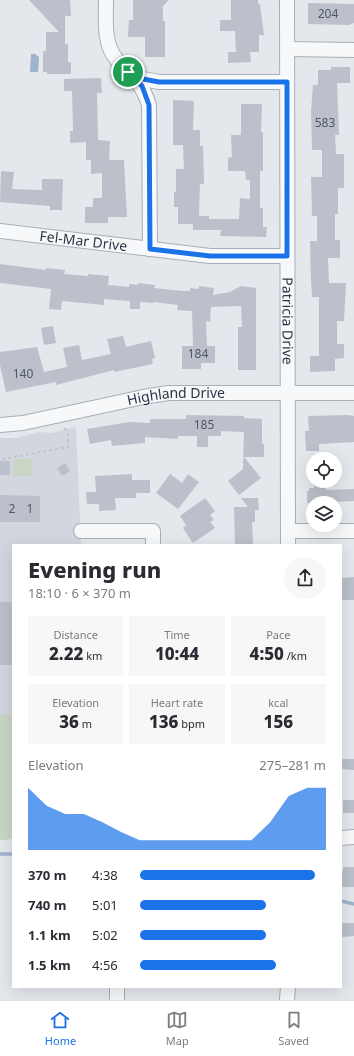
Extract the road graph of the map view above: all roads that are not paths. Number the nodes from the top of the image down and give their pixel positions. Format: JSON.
{"nodes":[{"id":1,"x":106,"y":0,"type":"edge"},
{"id":2,"x":287,"y":0,"type":"edge"},
{"id":3,"x":287,"y":50,"type":"junction"},
{"id":4,"x":354,"y":50,"type":"edge"},
{"id":5,"x":128,"y":72,"type":"junction"},
{"id":6,"x":287,"y":82,"type":"junction"},
{"id":7,"x":0,"y":231,"type":"edge"},
{"id":8,"x":150,"y":249,"type":"junction"},
{"id":9,"x":287,"y":256,"type":"junction"},
{"id":10,"x":287,"y":393,"type":"junction"},
{"id":11,"x":354,"y":393,"type":"edge"},
{"id":12,"x":0,"y":426,"type":"edge"},
{"id":13,"x":81,"y":531,"type":"dead end"},
{"id":14,"x":288,"y":531,"type":"junction"},
{"id":15,"x":354,"y":531,"type":"edge"},
{"id":16,"x":153,"y":544,"type":"edge"},
{"id":17,"x":288,"y":544,"type":"edge"},
{"id":18,"x":354,"y":837,"type":"edge"},
{"id":19,"x":342,"y":838,"type":"edge"},
{"id":20,"x":117,"y":988,"type":"edge"},
{"id":21,"x":288,"y":988,"type":"edge"},
{"id":22,"x":117,"y":1000,"type":"edge"},
{"id":23,"x":288,"y":1000,"type":"edge"}],
"edges":[{"from":1,"to":5,"type":"street"},
{"from":2,"to":3,"type":"street","name":"Patricia Drive"},
{"from":3,"to":4,"type":"street"},
{"from":3,"to":6,"type":"street","name":"Patricia Drive"},
{"from":5,"to":6,"type":"street"},
{"from":5,"to":8,"type":"street"},
{"from":6,"to":9,"type":"street","name":"Patricia Drive"},
{"from":7,"to":8,"type":"street","name":"Fel-Mar Drive"},
{"from":8,"to":9,"type":"street","name":"Fel-Mar Drive"},
{"from":9,"to":10,"type":"street","name":"Patricia Drive"},
{"from":10,"to":11,"type":"street","name":"Highland Drive"},
{"from":10,"to":12,"type":"street","name":"Highland Drive"},
{"from":10,"to":14,"type":"street","name":"Patricia Drive"},
{"from":13,"to":16,"type":"street"},
{"from":14,"to":15,"type":"street"},
{"from":14,"to":17,"type":"street","name":"Patricia Drive"},
{"from":18,"to":19,"type":"street"},
{"from":20,"to":22,"type":"street"},
{"from":21,"to":23,"type":"street"}]}
